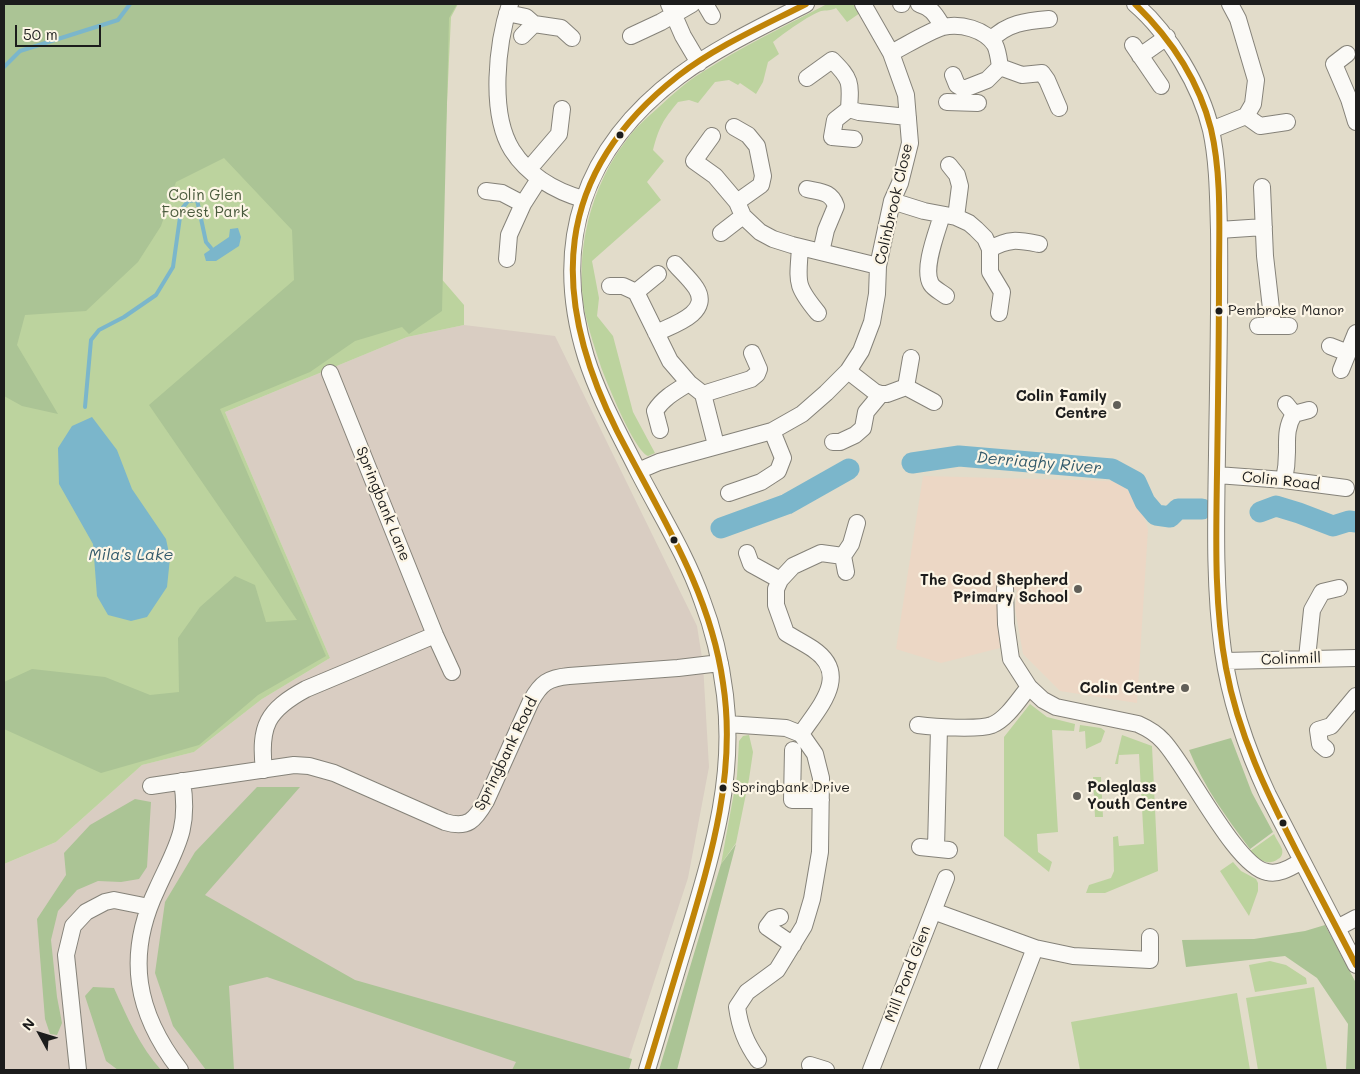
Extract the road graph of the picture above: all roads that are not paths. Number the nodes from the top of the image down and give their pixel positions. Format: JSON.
{"nodes":[{"id":1,"x":692,"y":4,"type":"edge"},
{"id":2,"x":806,"y":4,"type":"edge"},
{"id":3,"x":863,"y":4,"type":"edge"},
{"id":4,"x":919,"y":4,"type":"edge"},
{"id":5,"x":1135,"y":4,"type":"edge"},
{"id":6,"x":1230,"y":4,"type":"edge"},
{"id":7,"x":508,"y":8,"type":"edge"},
{"id":8,"x":671,"y":9,"type":"edge"},
{"id":9,"x":1049,"y":19,"type":"dead end"},
{"id":10,"x":534,"y":24,"type":"junction"},
{"id":11,"x":943,"y":28,"type":"junction"},
{"id":12,"x":522,"y":36,"type":"dead end"},
{"id":13,"x":631,"y":36,"type":"dead end"},
{"id":14,"x":1167,"y":37,"type":"junction"},
{"id":15,"x":572,"y":38,"type":"dead end"},
{"id":16,"x":991,"y":40,"type":"junction"},
{"id":17,"x":891,"y":53,"type":"junction"},
{"id":18,"x":1347,"y":54,"type":"dead end"},
{"id":19,"x":699,"y":63,"type":"junction"},
{"id":20,"x":1000,"y":67,"type":"junction"},
{"id":21,"x":953,"y":75,"type":"dead end"},
{"id":22,"x":807,"y":78,"type":"dead end"},
{"id":23,"x":1161,"y":86,"type":"dead end"},
{"id":24,"x":1353,"y":99,"type":"edge"},
{"id":25,"x":1059,"y":108,"type":"dead end"},
{"id":26,"x":562,"y":109,"type":"dead end"},
{"id":27,"x":849,"y":109,"type":"junction"},
{"id":28,"x":1246,"y":116,"type":"junction"},
{"id":29,"x":908,"y":117,"type":"junction"},
{"id":30,"x":1287,"y":122,"type":"dead end"},
{"id":31,"x":1356,"y":122,"type":"edge"},
{"id":32,"x":734,"y":127,"type":"dead end"},
{"id":33,"x":1211,"y":130,"type":"junction"},
{"id":34,"x":712,"y":136,"type":"dead end"},
{"id":35,"x":854,"y":139,"type":"dead end"},
{"id":36,"x":948,"y":165,"type":"dead end"},
{"id":37,"x":534,"y":174,"type":"junction"},
{"id":38,"x":1262,"y":186,"type":"dead end"},
{"id":39,"x":806,"y":189,"type":"dead end"},
{"id":40,"x":486,"y":191,"type":"dead end"},
{"id":41,"x":583,"y":199,"type":"junction"},
{"id":42,"x":892,"y":201,"type":"junction"},
{"id":43,"x":523,"y":204,"type":"junction"},
{"id":44,"x":740,"y":209,"type":"junction"},
{"id":45,"x":949,"y":216,"type":"junction"},
{"id":46,"x":1264,"y":227,"type":"junction"},
{"id":47,"x":1219,"y":230,"type":"junction"},
{"id":48,"x":721,"y":233,"type":"dead end"},
{"id":49,"x":1039,"y":244,"type":"dead end"},
{"id":50,"x":800,"y":247,"type":"junction"},
{"id":51,"x":990,"y":249,"type":"junction"},
{"id":52,"x":821,"y":252,"type":"junction"},
{"id":53,"x":507,"y":259,"type":"dead end"},
{"id":54,"x":675,"y":264,"type":"dead end"},
{"id":55,"x":878,"y":266,"type":"junction"},
{"id":56,"x":658,"y":274,"type":"dead end"},
{"id":57,"x":610,"y":286,"type":"dead end"},
{"id":58,"x":636,"y":292,"type":"junction"},
{"id":59,"x":946,"y":296,"type":"dead end"},
{"id":60,"x":818,"y":313,"type":"dead end"},
{"id":61,"x":999,"y":313,"type":"dead end"},
{"id":62,"x":1289,"y":326,"type":"dead end"},
{"id":63,"x":1356,"y":333,"type":"edge"},
{"id":64,"x":656,"y":334,"type":"junction"},
{"id":65,"x":1330,"y":346,"type":"dead end"},
{"id":66,"x":752,"y":353,"type":"dead end"},
{"id":67,"x":1348,"y":353,"type":"junction"},
{"id":68,"x":911,"y":358,"type":"dead end"},
{"id":69,"x":848,"y":370,"type":"junction"},
{"id":70,"x":1341,"y":370,"type":"dead end"},
{"id":71,"x":330,"y":372,"type":"dead end"},
{"id":72,"x":689,"y":383,"type":"junction"},
{"id":73,"x":906,"y":387,"type":"junction"},
{"id":74,"x":704,"y":394,"type":"junction"},
{"id":75,"x":881,"y":394,"type":"junction"},
{"id":76,"x":934,"y":402,"type":"dead end"},
{"id":77,"x":1297,"y":409,"type":"dead end"},
{"id":78,"x":660,"y":430,"type":"dead end"},
{"id":79,"x":772,"y":431,"type":"junction"},
{"id":80,"x":832,"y":442,"type":"dead end"},
{"id":81,"x":716,"y":445,"type":"junction"},
{"id":82,"x":638,"y":471,"type":"junction"},
{"id":83,"x":1217,"y":475,"type":"junction"},
{"id":84,"x":1284,"y":480,"type":"junction"},
{"id":85,"x":1346,"y":488,"type":"dead end"},
{"id":86,"x":729,"y":493,"type":"dead end"},
{"id":87,"x":857,"y":523,"type":"dead end"},
{"id":88,"x":747,"y":552,"type":"dead end"},
{"id":89,"x":844,"y":556,"type":"junction"},
{"id":90,"x":846,"y":572,"type":"dead end"},
{"id":91,"x":780,"y":580,"type":"junction"},
{"id":92,"x":1005,"y":588,"type":"dead end"},
{"id":93,"x":1339,"y":588,"type":"dead end"},
{"id":94,"x":435,"y":635,"type":"junction"},
{"id":95,"x":1307,"y":658,"type":"junction"},
{"id":96,"x":1356,"y":658,"type":"edge"},
{"id":97,"x":1225,"y":661,"type":"junction"},
{"id":98,"x":720,"y":663,"type":"junction"},
{"id":99,"x":452,"y":672,"type":"dead end"},
{"id":100,"x":1030,"y":687,"type":"junction"},
{"id":101,"x":1356,"y":696,"type":"edge"},
{"id":102,"x":727,"y":724,"type":"junction"},
{"id":103,"x":918,"y":725,"type":"dead end"},
{"id":104,"x":939,"y":728,"type":"junction"},
{"id":105,"x":800,"y":734,"type":"junction"},
{"id":106,"x":1326,"y":749,"type":"dead end"},
{"id":107,"x":793,"y":750,"type":"dead end"},
{"id":108,"x":264,"y":770,"type":"junction"},
{"id":109,"x":182,"y":781,"type":"junction"},
{"id":110,"x":151,"y":786,"type":"dead end"},
{"id":111,"x":821,"y":800,"type":"junction"},
{"id":112,"x":935,"y":848,"type":"dead end"},
{"id":113,"x":1302,"y":861,"type":"junction"},
{"id":114,"x":946,"y":878,"type":"dead end"},
{"id":115,"x":149,"y":907,"type":"junction"},
{"id":116,"x":933,"y":911,"type":"junction"},
{"id":117,"x":780,"y":917,"type":"dead end"},
{"id":118,"x":1356,"y":918,"type":"edge"},
{"id":119,"x":1337,"y":928,"type":"junction"},
{"id":120,"x":1150,"y":937,"type":"dead end"},
{"id":121,"x":793,"y":944,"type":"junction"},
{"id":122,"x":1035,"y":948,"type":"junction"},
{"id":123,"x":1356,"y":965,"type":"edge"},
{"id":124,"x":758,"y":1060,"type":"dead end"},
{"id":125,"x":810,"y":1064,"type":"dead end"},
{"id":126,"x":78,"y":1070,"type":"edge"},
{"id":127,"x":180,"y":1070,"type":"edge"},
{"id":128,"x":647,"y":1070,"type":"edge"},
{"id":129,"x":826,"y":1070,"type":"edge"},
{"id":130,"x":871,"y":1070,"type":"edge"},
{"id":131,"x":988,"y":1070,"type":"edge"}],
"edges":[{"from":1,"to":8,"type":"street"},
{"from":2,"to":19,"type":"street"},
{"from":3,"to":17,"type":"street","name":"Colinbrook Close"},
{"from":4,"to":11,"type":"street"},
{"from":5,"to":14,"type":"street"},
{"from":6,"to":28,"type":"street"},
{"from":7,"to":10,"type":"street"},
{"from":7,"to":37,"type":"street"},
{"from":8,"to":13,"type":"street"},
{"from":8,"to":19,"type":"street"},
{"from":9,"to":16,"type":"street"},
{"from":10,"to":12,"type":"street"},
{"from":10,"to":15,"type":"street"},
{"from":11,"to":16,"type":"street"},
{"from":11,"to":17,"type":"street"},
{"from":14,"to":23,"type":"street"},
{"from":14,"to":33,"type":"street"},
{"from":16,"to":20,"type":"street"},
{"from":17,"to":29,"type":"street","name":"Colinbrook Close"},
{"from":18,"to":24,"type":"street"},
{"from":19,"to":41,"type":"street"},
{"from":20,"to":21,"type":"street"},
{"from":20,"to":25,"type":"street"},
{"from":22,"to":27,"type":"street"},
{"from":24,"to":31,"type":"street"},
{"from":26,"to":37,"type":"street"},
{"from":27,"to":29,"type":"street"},
{"from":27,"to":35,"type":"street"},
{"from":28,"to":30,"type":"street"},
{"from":28,"to":33,"type":"street"},
{"from":29,"to":42,"type":"street","name":"Colinbrook Close"},
{"from":32,"to":44,"type":"street"},
{"from":33,"to":47,"type":"street"},
{"from":34,"to":44,"type":"street"},
{"from":36,"to":45,"type":"street"},
{"from":37,"to":41,"type":"street"},
{"from":37,"to":43,"type":"street"},
{"from":38,"to":46,"type":"street"},
{"from":39,"to":52,"type":"street"},
{"from":40,"to":43,"type":"street"},
{"from":41,"to":82,"type":"street"},
{"from":42,"to":45,"type":"street"},
{"from":42,"to":55,"type":"street","name":"Colinbrook Close"},
{"from":43,"to":53,"type":"street"},
{"from":44,"to":48,"type":"street"},
{"from":44,"to":50,"type":"street"},
{"from":45,"to":51,"type":"street"},
{"from":45,"to":59,"type":"street"},
{"from":46,"to":47,"type":"street"},
{"from":46,"to":62,"type":"street"},
{"from":47,"to":83,"type":"street"},
{"from":49,"to":51,"type":"street"},
{"from":50,"to":52,"type":"street"},
{"from":50,"to":60,"type":"street"},
{"from":51,"to":61,"type":"street"},
{"from":52,"to":55,"type":"street"},
{"from":54,"to":64,"type":"street"},
{"from":55,"to":69,"type":"street","name":"Colinbrook Close"},
{"from":56,"to":58,"type":"street"},
{"from":57,"to":58,"type":"street"},
{"from":58,"to":64,"type":"street"},
{"from":63,"to":67,"type":"street"},
{"from":64,"to":72,"type":"street"},
{"from":65,"to":67,"type":"street"},
{"from":66,"to":74,"type":"street"},
{"from":67,"to":70,"type":"street"},
{"from":68,"to":73,"type":"street"},
{"from":69,"to":75,"type":"street"},
{"from":69,"to":79,"type":"street","name":"Colinbrook Close"},
{"from":71,"to":94,"type":"street","name":"Springbank Lane"},
{"from":72,"to":74,"type":"street"},
{"from":72,"to":78,"type":"street"},
{"from":73,"to":75,"type":"street"},
{"from":73,"to":76,"type":"street"},
{"from":74,"to":81,"type":"street"},
{"from":75,"to":80,"type":"street"},
{"from":77,"to":84,"type":"street"},
{"from":79,"to":81,"type":"street","name":"Colinbrook Close"},
{"from":79,"to":86,"type":"street"},
{"from":81,"to":82,"type":"street","name":"Colinbrook Close"},
{"from":82,"to":98,"type":"street"},
{"from":83,"to":84,"type":"street","name":"Colin Road"},
{"from":83,"to":97,"type":"street"},
{"from":84,"to":85,"type":"street","name":"Colin Road"},
{"from":87,"to":89,"type":"street"},
{"from":88,"to":91,"type":"street"},
{"from":89,"to":90,"type":"street"},
{"from":89,"to":91,"type":"street"},
{"from":91,"to":105,"type":"street"},
{"from":92,"to":100,"type":"street"},
{"from":93,"to":95,"type":"street"},
{"from":94,"to":99,"type":"street","name":"Springbank Lane"},
{"from":94,"to":108,"type":"street"},
{"from":95,"to":96,"type":"street","name":"Colinmill"},
{"from":95,"to":97,"type":"street","name":"Colinmill"},
{"from":97,"to":113,"type":"street"},
{"from":98,"to":102,"type":"street"},
{"from":98,"to":108,"type":"street","name":"Springbank Road"},
{"from":100,"to":104,"type":"street"},
{"from":100,"to":113,"type":"street"},
{"from":101,"to":106,"type":"street"},
{"from":102,"to":105,"type":"street"},
{"from":102,"to":128,"type":"street"},
{"from":103,"to":104,"type":"street"},
{"from":104,"to":112,"type":"street"},
{"from":105,"to":111,"type":"street"},
{"from":107,"to":111,"type":"street"},
{"from":108,"to":109,"type":"street","name":"Springbank Road"},
{"from":109,"to":110,"type":"street","name":"Springbank Road"},
{"from":109,"to":115,"type":"street"},
{"from":111,"to":121,"type":"street"},
{"from":113,"to":119,"type":"street"},
{"from":114,"to":116,"type":"street","name":"Mill Pond Glen"},
{"from":115,"to":126,"type":"street"},
{"from":115,"to":127,"type":"street"},
{"from":116,"to":122,"type":"street"},
{"from":116,"to":130,"type":"street","name":"Mill Pond Glen"},
{"from":117,"to":121,"type":"street"},
{"from":118,"to":119,"type":"street"},
{"from":119,"to":123,"type":"street"},
{"from":120,"to":122,"type":"street"},
{"from":121,"to":124,"type":"street"},
{"from":122,"to":131,"type":"street"},
{"from":125,"to":129,"type":"street"}]}
